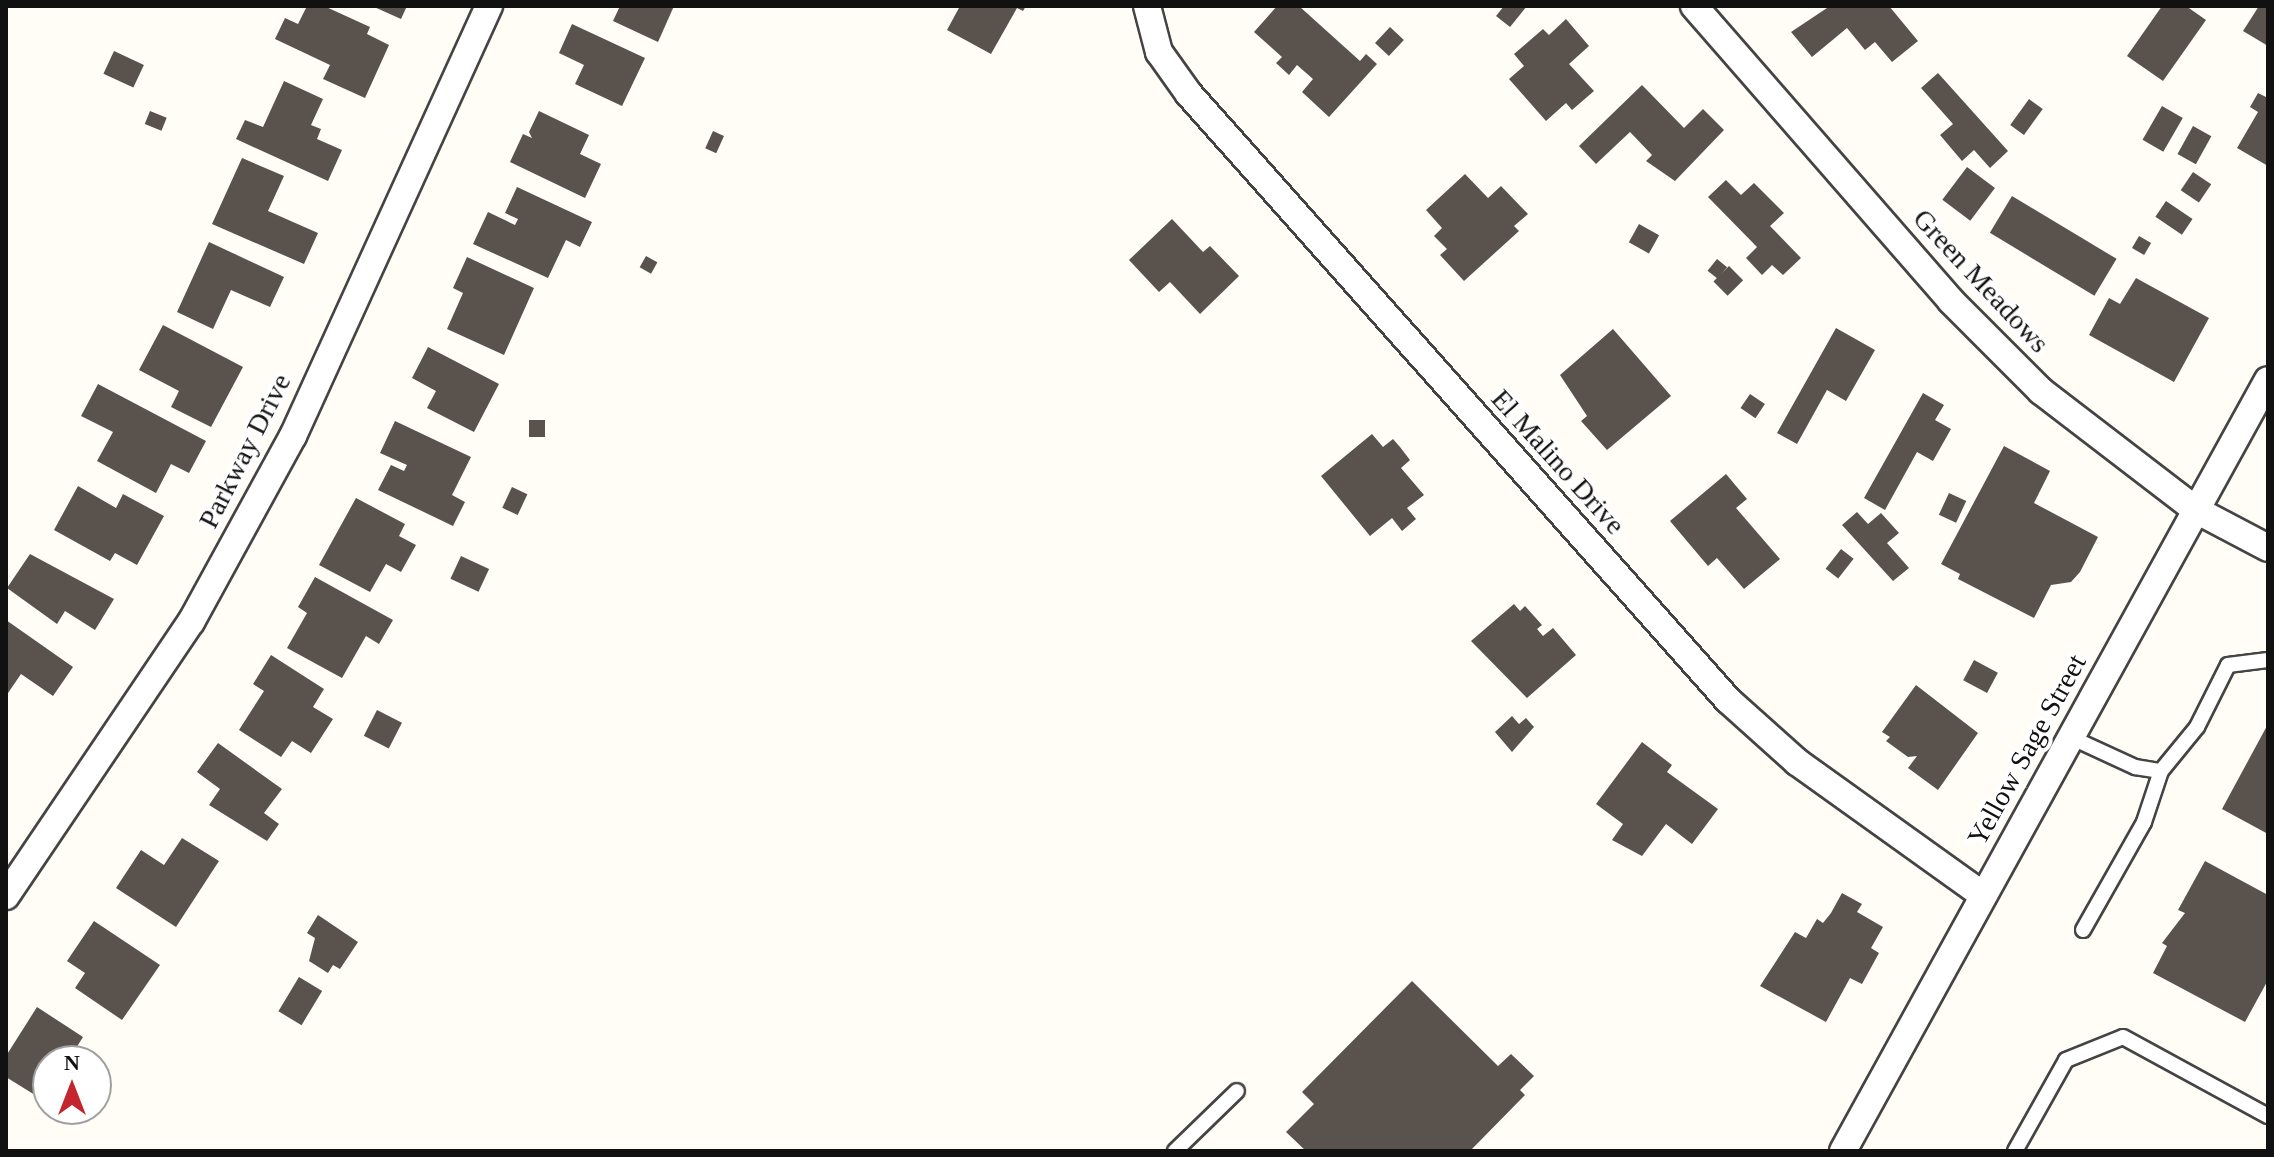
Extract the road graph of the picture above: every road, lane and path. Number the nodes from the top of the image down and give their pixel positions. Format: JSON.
{"nodes":[{"id":1,"x":489,"y":6,"type":"edge"},
{"id":2,"x":1694,"y":6,"type":"edge"},
{"id":3,"x":1146,"y":10,"type":"edge"},
{"id":4,"x":2268,"y":380,"type":"edge"},
{"id":5,"x":2196,"y":510,"type":"junction"},
{"id":6,"x":2268,"y":548,"type":"edge"},
{"id":7,"x":2268,"y":660,"type":"edge"},
{"id":8,"x":2070,"y":737,"type":"junction"},
{"id":9,"x":2161,"y":771,"type":"junction"},
{"id":10,"x":1983,"y":895,"type":"junction"},
{"id":11,"x":6,"y":896,"type":"edge"},
{"id":12,"x":2083,"y":930,"type":"dead end"},
{"id":13,"x":1237,"y":1091,"type":"dead end"},
{"id":14,"x":2268,"y":1116,"type":"edge"},
{"id":15,"x":1175,"y":1151,"type":"edge"},
{"id":16,"x":1843,"y":1151,"type":"edge"},
{"id":17,"x":2015,"y":1151,"type":"edge"}],
"edges":[{"from":1,"to":11,"type":"street","name":"Parkway Drive"},
{"from":2,"to":5,"type":"street","name":"Green Meadows"},
{"from":3,"to":10,"type":"street","name":"El Malino Drive"},
{"from":4,"to":5,"type":"street","name":"Yellow Sage Street"},
{"from":5,"to":6,"type":"street","name":"Green Meadows"},
{"from":5,"to":8,"type":"street","name":"Yellow Sage Street"},
{"from":7,"to":9,"type":"lane"},
{"from":8,"to":9,"type":"lane"},
{"from":8,"to":10,"type":"street","name":"Yellow Sage Street"},
{"from":9,"to":12,"type":"lane"},
{"from":10,"to":16,"type":"street","name":"Yellow Sage Street"},
{"from":13,"to":15,"type":"lane"},
{"from":14,"to":17,"type":"lane"}]}
